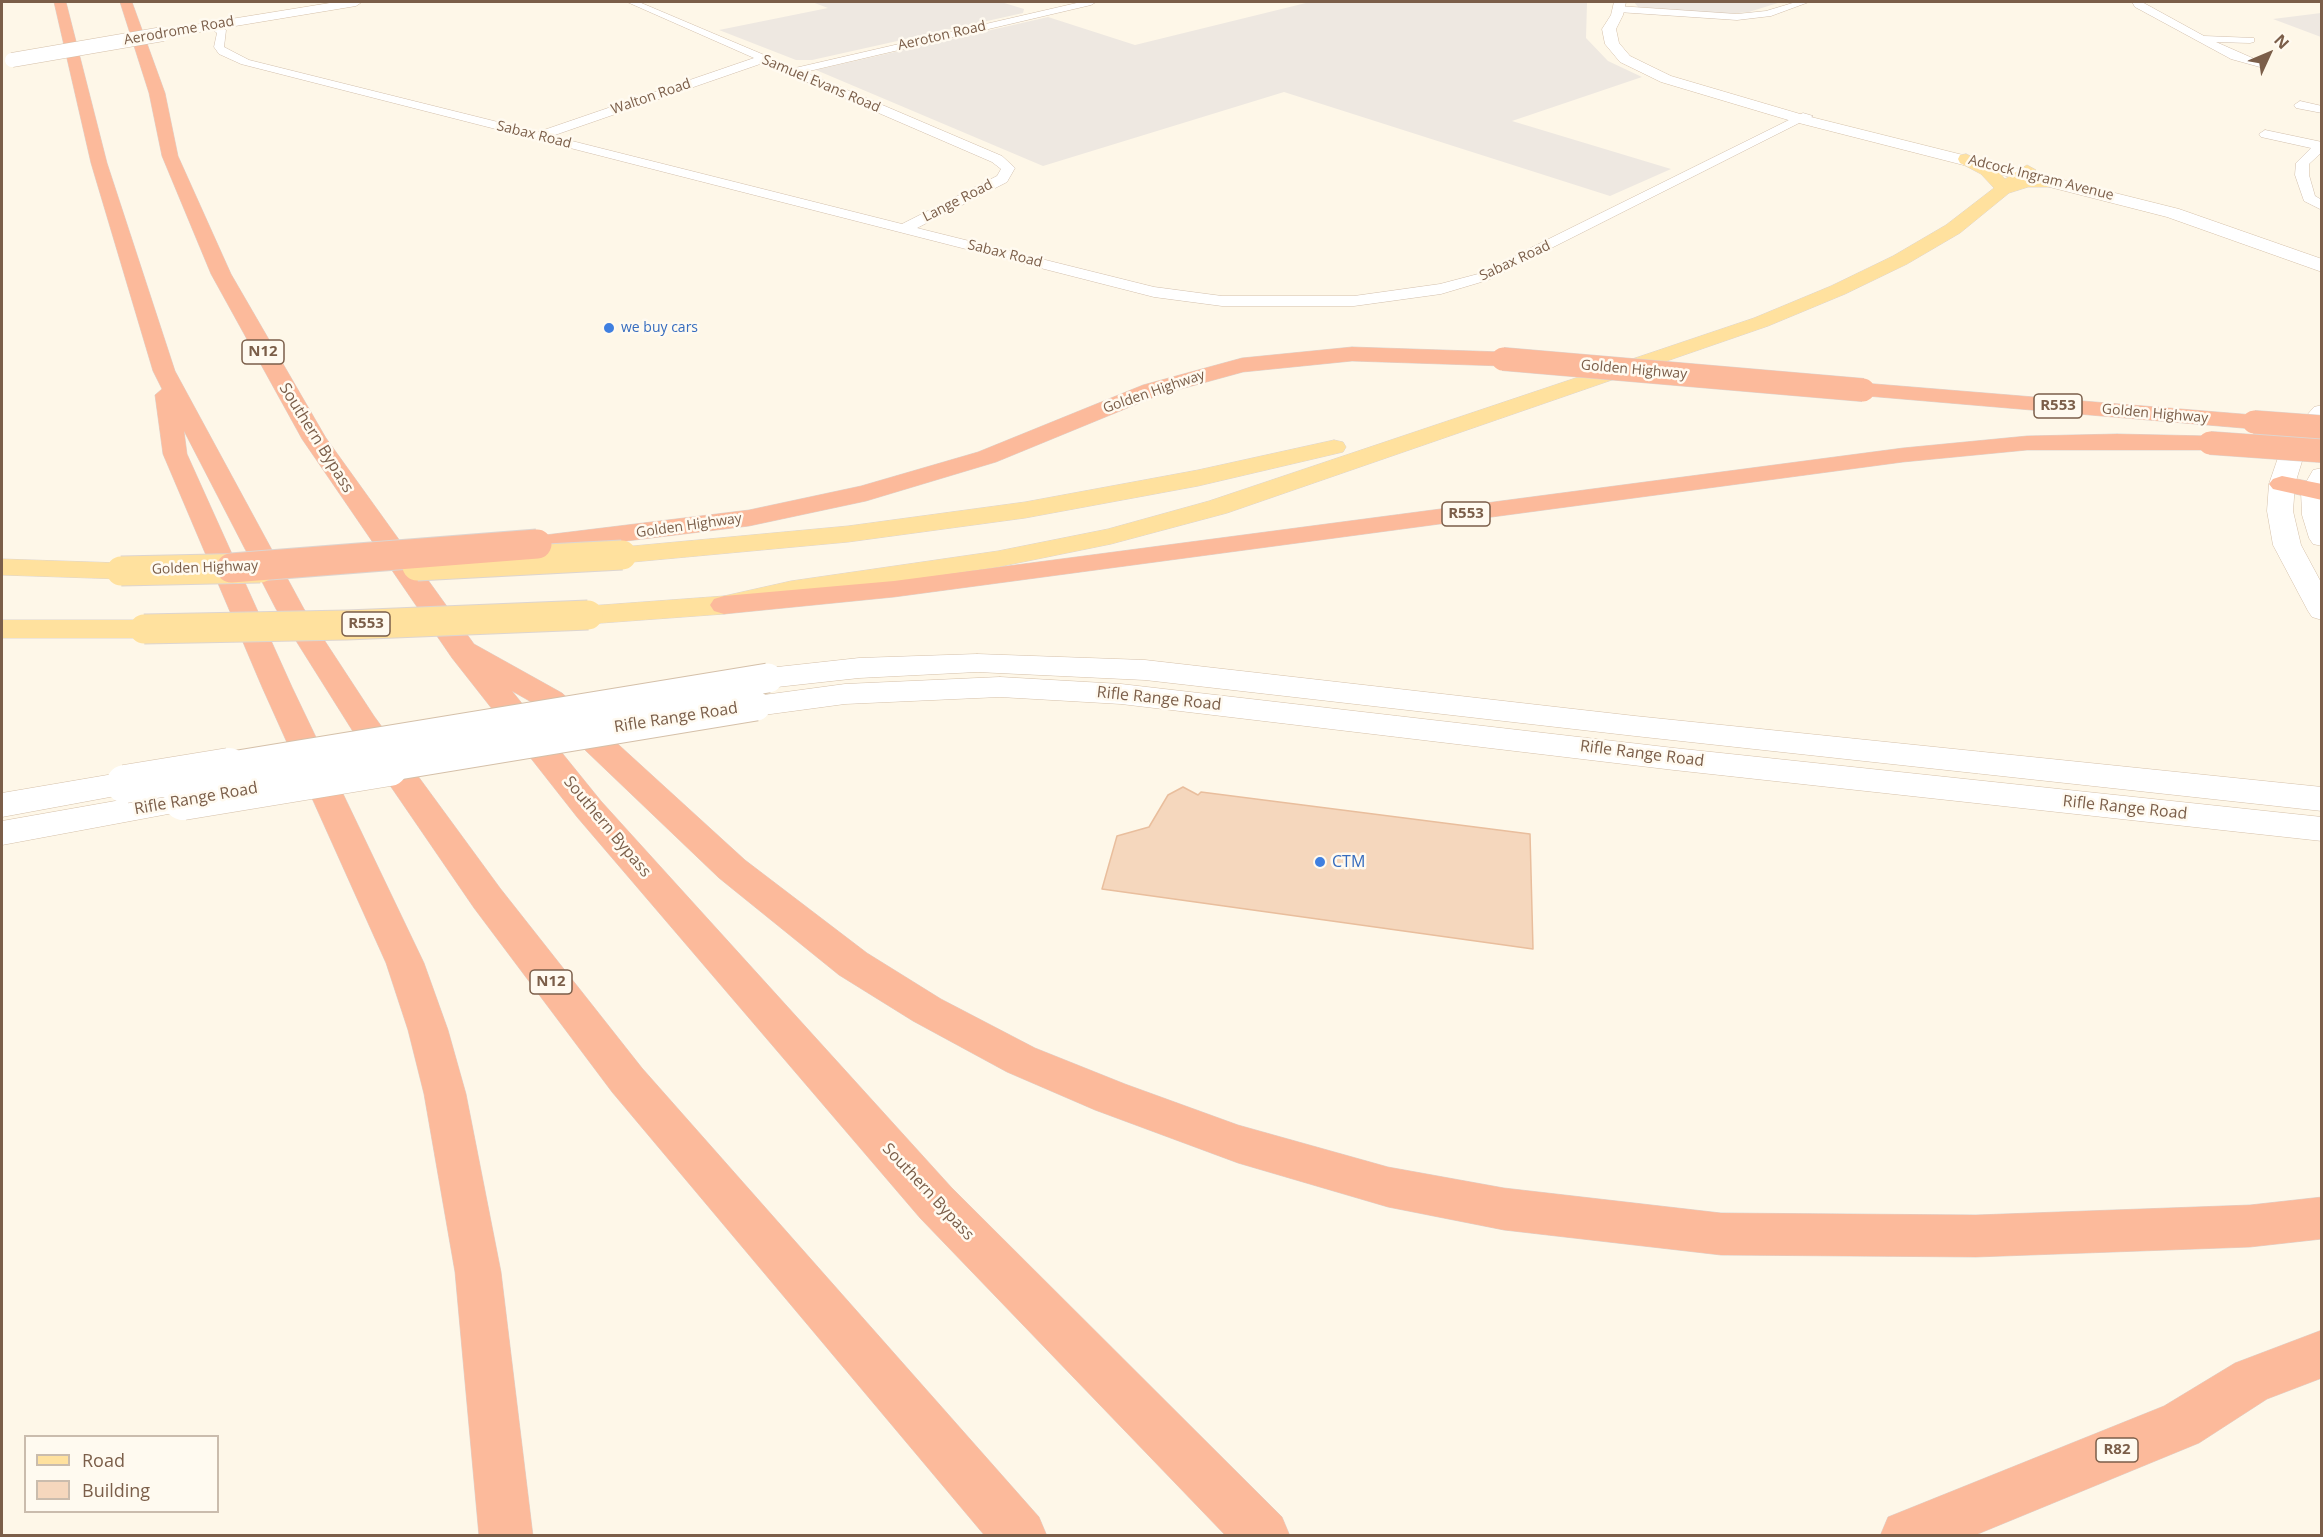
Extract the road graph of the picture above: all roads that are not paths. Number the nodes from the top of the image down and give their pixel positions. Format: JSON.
{"nodes":[{"id":1,"x":60,"y":2,"type":"edge"},
{"id":2,"x":114,"y":2,"type":"edge"},
{"id":3,"x":356,"y":2,"type":"edge"},
{"id":4,"x":632,"y":2,"type":"edge"},
{"id":5,"x":1091,"y":2,"type":"edge"},
{"id":6,"x":1804,"y":2,"type":"edge"},
{"id":7,"x":2137,"y":2,"type":"edge"},
{"id":8,"x":1025,"y":5,"type":"dead end"},
{"id":9,"x":1619,"y":5,"type":"edge"},
{"id":10,"x":128,"y":10,"type":"edge"},
{"id":11,"x":1046,"y":12,"type":"junction"},
{"id":12,"x":2160,"y":17,"type":"junction"},
{"id":13,"x":2189,"y":18,"type":"dead end"},
{"id":14,"x":213,"y":26,"type":"junction"},
{"id":15,"x":2202,"y":39,"type":"junction"},
{"id":16,"x":2250,"y":40,"type":"dead end"},
{"id":17,"x":763,"y":59,"type":"junction"},
{"id":18,"x":7,"y":61,"type":"edge"},
{"id":19,"x":2260,"y":64,"type":"dead end"},
{"id":20,"x":793,"y":72,"type":"junction"},
{"id":21,"x":2300,"y":105,"type":"dead end"},
{"id":22,"x":2322,"y":110,"type":"edge"},
{"id":23,"x":1804,"y":118,"type":"junction"},
{"id":24,"x":2265,"y":134,"type":"dead end"},
{"id":25,"x":539,"y":136,"type":"junction"},
{"id":26,"x":2321,"y":146,"type":"edge"},
{"id":27,"x":1966,"y":159,"type":"junction"},
{"id":28,"x":1008,"y":168,"type":"joint"},
{"id":29,"x":2025,"y":172,"type":"junction"},
{"id":30,"x":2302,"y":175,"type":"junction"},
{"id":31,"x":2322,"y":179,"type":"edge"},
{"id":32,"x":2055,"y":182,"type":"junction"},
{"id":33,"x":2004,"y":189,"type":"junction"},
{"id":34,"x":2322,"y":206,"type":"edge"},
{"id":35,"x":903,"y":229,"type":"junction"},
{"id":36,"x":2322,"y":258,"type":"edge"},
{"id":37,"x":2322,"y":266,"type":"edge"},
{"id":38,"x":164,"y":370,"type":"junction"},
{"id":39,"x":1580,"y":383,"type":"junction"},
{"id":40,"x":2322,"y":412,"type":"edge"},
{"id":41,"x":2322,"y":428,"type":"edge"},
{"id":42,"x":2322,"y":451,"type":"edge"},
{"id":43,"x":2282,"y":484,"type":"junction"},
{"id":44,"x":2319,"y":486,"type":"edge"},
{"id":45,"x":2322,"y":538,"type":"edge"},
{"id":46,"x":5,"y":567,"type":"edge"},
{"id":47,"x":231,"y":568,"type":"junction"},
{"id":48,"x":724,"y":606,"type":"junction"},
{"id":49,"x":2322,"y":611,"type":"edge"},
{"id":50,"x":2,"y":629,"type":"edge"},
{"id":51,"x":463,"y":651,"type":"junction"},
{"id":52,"x":762,"y":692,"type":"junction"},
{"id":53,"x":2322,"y":799,"type":"edge"},
{"id":54,"x":2,"y":805,"type":"edge"},
{"id":55,"x":2322,"y":829,"type":"edge"},
{"id":56,"x":2,"y":832,"type":"edge"},
{"id":57,"x":2322,"y":1218,"type":"edge"},
{"id":58,"x":2322,"y":1354,"type":"edge"},
{"id":59,"x":506,"y":1536,"type":"edge"},
{"id":60,"x":1020,"y":1536,"type":"edge"},
{"id":61,"x":1263,"y":1536,"type":"edge"},
{"id":62,"x":1907,"y":1536,"type":"edge"}],
"edges":[{"from":1,"to":38,"type":"highway","number":"N12"},
{"from":2,"to":10,"type":"highway"},
{"from":3,"to":14,"type":"main road","name":"Aerodrome Road"},
{"from":4,"to":17,"type":"street","name":"Samuel Evans Road"},
{"from":5,"to":11,"type":"street","name":"Aeroton Road"},
{"from":6,"to":9,"type":"street"},
{"from":7,"to":12,"type":"street"},
{"from":8,"to":11,"type":"street"},
{"from":9,"to":23,"type":"main road","name":"Adcock Ingram Avenue"},
{"from":10,"to":51,"type":"highway","name":"Southern Bypass","number":"N12"},
{"from":11,"to":20,"type":"street","name":"Aeroton Road"},
{"from":12,"to":13,"type":"street"},
{"from":12,"to":15,"type":"street"},
{"from":14,"to":18,"type":"main road","name":"Aerodrome Road","bridge":true},
{"from":14,"to":25,"type":"street","name":"Sabax Road"},
{"from":15,"to":16,"type":"street"},
{"from":15,"to":19,"type":"street"},
{"from":17,"to":20,"type":"street","name":"Samuel Evans Road"},
{"from":17,"to":25,"type":"street","name":"Walton Road"},
{"from":20,"to":28,"type":"street","name":"Samuel Evans Road"},
{"from":21,"to":22,"type":"street"},
{"from":23,"to":27,"type":"main road","name":"Adcock Ingram Avenue"},
{"from":23,"to":29,"type":"main road","name":"Adcock Ingram Avenue"},
{"from":23,"to":35,"type":"street","name":"Sabax Road"},
{"from":24,"to":26,"type":"street"},
{"from":25,"to":35,"type":"street","name":"Sabax Road"},
{"from":26,"to":30,"type":"street"},
{"from":27,"to":29,"type":"main road","name":"Adcock Ingram Avenue"},
{"from":27,"to":33,"type":"main road"},
{"from":28,"to":35,"type":"street","name":"Lange Road"},
{"from":29,"to":32,"type":"main road","name":"Adcock Ingram Avenue"},
{"from":29,"to":33,"type":"main road"},
{"from":29,"to":36,"type":"main road","name":"Adcock Ingram Avenue"},
{"from":30,"to":31,"type":"street"},
{"from":30,"to":34,"type":"street"},
{"from":32,"to":33,"type":"main road"},
{"from":32,"to":37,"type":"main road","name":"Adcock Ingram Avenue"},
{"from":33,"to":39,"type":"main road"},
{"from":38,"to":59,"type":"highway"},
{"from":38,"to":60,"type":"highway","number":"N12"},
{"from":39,"to":47,"type":"main road","bridge":true},
{"from":39,"to":48,"type":"main road"},
{"from":40,"to":43,"type":"main road"},
{"from":41,"to":47,"type":"highway","name":"Golden Highway","number":"R553","bridge":true},
{"from":42,"to":48,"type":"highway","name":"Golden Highway","number":"R553","bridge":true},
{"from":43,"to":44,"type":"highway"},
{"from":43,"to":49,"type":"main road"},
{"from":44,"to":45,"type":"main road"},
{"from":46,"to":47,"type":"main road","name":"Golden Highway","number":"R553","bridge":true},
{"from":48,"to":50,"type":"main road","name":"Golden Highway","number":"R553","bridge":true},
{"from":51,"to":57,"type":"highway"},
{"from":51,"to":61,"type":"highway","name":"Southern Bypass","number":"N12"},
{"from":52,"to":53,"type":"main road","name":"Rifle Range Road"},
{"from":52,"to":54,"type":"main road","name":"Rifle Range Road","bridge":true},
{"from":52,"to":55,"type":"main road","name":"Rifle Range Road"},
{"from":52,"to":56,"type":"main road","name":"Rifle Range Road","bridge":true},
{"from":58,"to":62,"type":"highway","number":"R82"}]}
